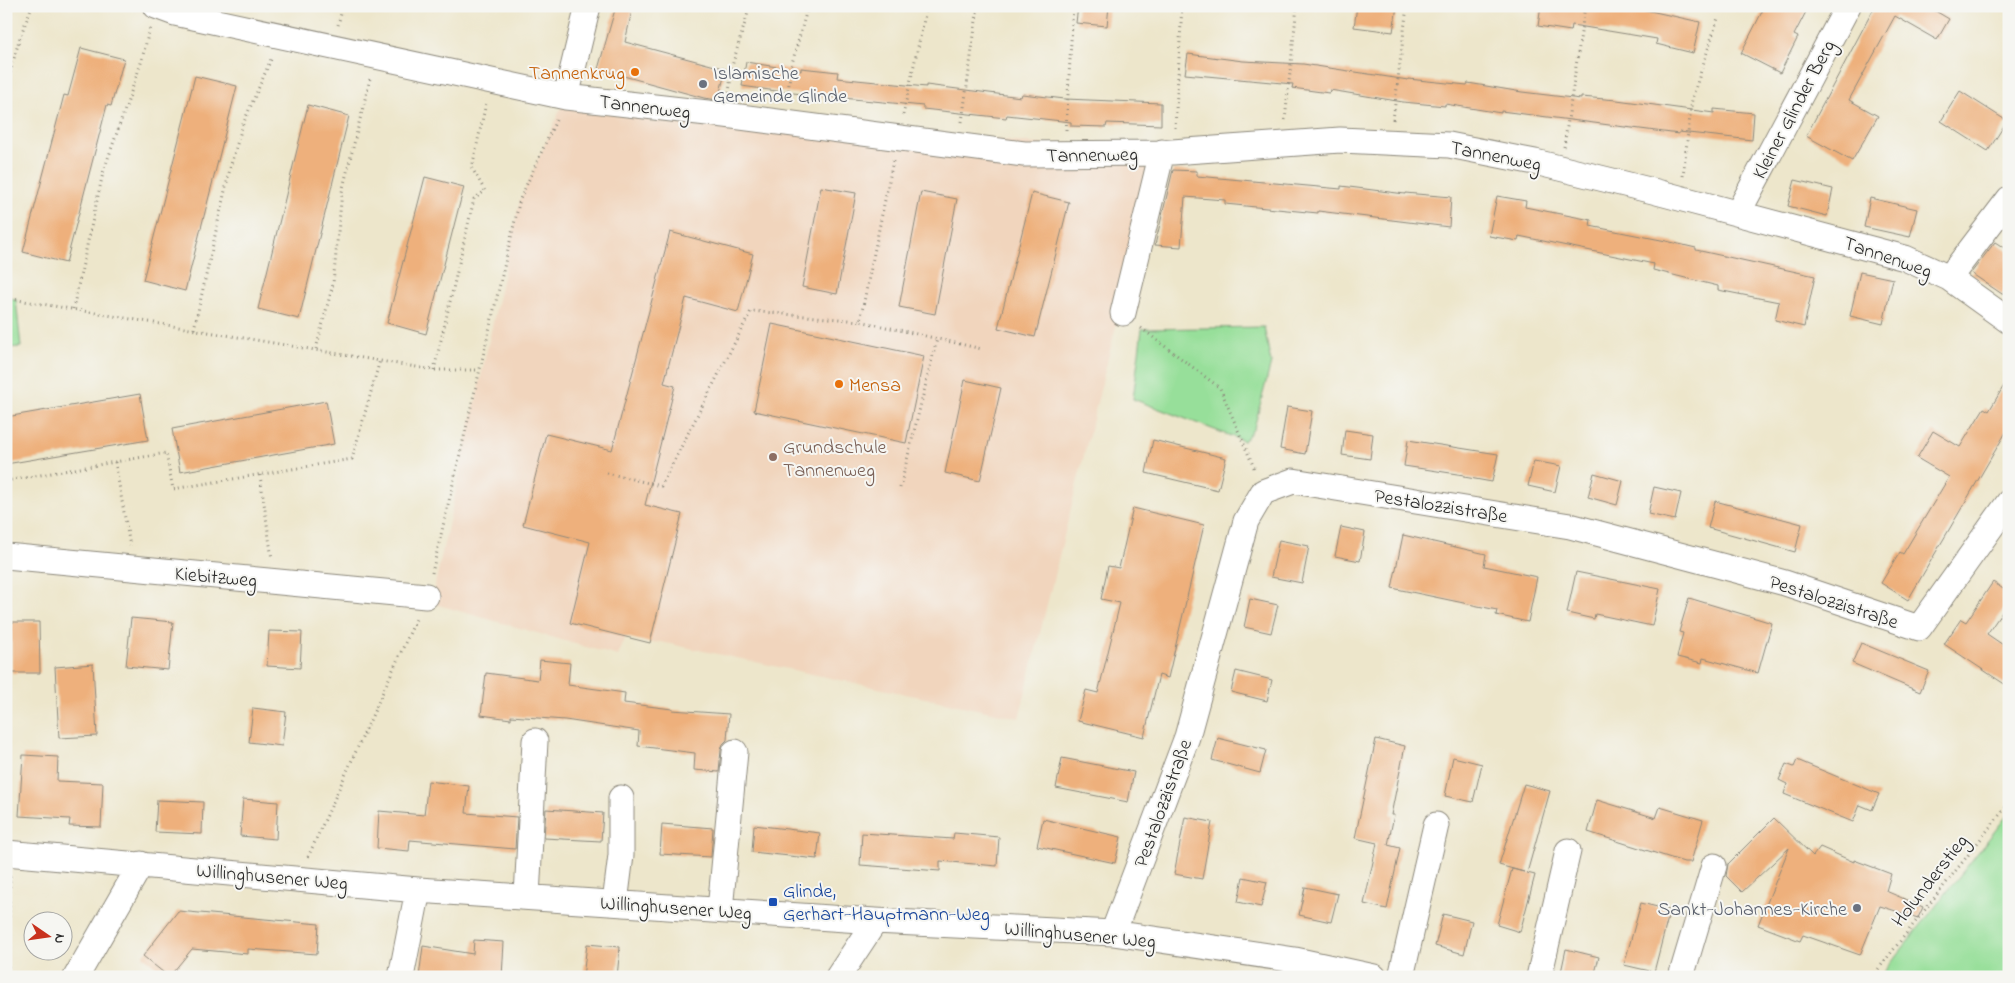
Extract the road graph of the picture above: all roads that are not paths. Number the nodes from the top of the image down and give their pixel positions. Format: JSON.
{"nodes":[{"id":1,"x":588,"y":6,"type":"edge"},
{"id":2,"x":1848,"y":6,"type":"edge"},
{"id":3,"x":154,"y":16,"type":"edge"},
{"id":4,"x":566,"y":97,"type":"junction"},
{"id":5,"x":1168,"y":152,"type":"junction"},
{"id":6,"x":2009,"y":199,"type":"edge"},
{"id":7,"x":1738,"y":213,"type":"junction"},
{"id":8,"x":1949,"y":278,"type":"junction"},
{"id":9,"x":1123,"y":313,"type":"road end"},
{"id":10,"x":2009,"y":321,"type":"edge"},
{"id":11,"x":2009,"y":502,"type":"edge"},
{"id":12,"x":6,"y":556,"type":"edge"},
{"id":13,"x":426,"y":596,"type":"road end"},
{"id":14,"x":535,"y":741,"type":"dead end"},
{"id":15,"x":735,"y":752,"type":"dead end"},
{"id":16,"x":621,"y":798,"type":"dead end"},
{"id":17,"x":1436,"y":825,"type":"dead end"},
{"id":18,"x":1568,"y":850,"type":"dead end"},
{"id":19,"x":8,"y":853,"type":"edge"},
{"id":20,"x":141,"y":864,"type":"junction"},
{"id":21,"x":1714,"y":866,"type":"dead end"},
{"id":22,"x":418,"y":890,"type":"junction"},
{"id":23,"x":527,"y":897,"type":"junction"},
{"id":24,"x":615,"y":903,"type":"junction"},
{"id":25,"x":720,"y":910,"type":"junction"},
{"id":26,"x":875,"y":921,"type":"junction"},
{"id":27,"x":1113,"y":933,"type":"junction"},
{"id":28,"x":1289,"y":968,"type":"edge"},
{"id":29,"x":76,"y":977,"type":"edge"},
{"id":30,"x":401,"y":977,"type":"edge"},
{"id":31,"x":838,"y":977,"type":"edge"},
{"id":32,"x":1374,"y":977,"type":"edge"},
{"id":33,"x":1401,"y":977,"type":"edge"},
{"id":34,"x":1539,"y":977,"type":"edge"},
{"id":35,"x":1681,"y":977,"type":"edge"}],
"edges":[{"from":1,"to":4,"type":"street"},
{"from":2,"to":7,"type":"street","name":"Kleiner Glinder Berg"},
{"from":3,"to":4,"type":"street","name":"Tannenweg"},
{"from":4,"to":5,"type":"street","name":"Tannenweg"},
{"from":5,"to":7,"type":"street","name":"Tannenweg"},
{"from":5,"to":9,"type":"street"},
{"from":6,"to":8,"type":"street"},
{"from":7,"to":8,"type":"street","name":"Tannenweg"},
{"from":8,"to":10,"type":"street","name":"Tannenweg"},
{"from":11,"to":27,"type":"street","name":"Pestalozzistraße"},
{"from":12,"to":13,"type":"street","name":"Kiebitzweg"},
{"from":14,"to":23,"type":"street"},
{"from":15,"to":25,"type":"street"},
{"from":16,"to":24,"type":"street"},
{"from":17,"to":33,"type":"street"},
{"from":18,"to":34,"type":"street"},
{"from":19,"to":20,"type":"street","name":"Willinghusener Weg"},
{"from":20,"to":22,"type":"street","name":"Willinghusener Weg"},
{"from":20,"to":29,"type":"street"},
{"from":21,"to":35,"type":"street"},
{"from":22,"to":23,"type":"street","name":"Willinghusener Weg"},
{"from":22,"to":30,"type":"street"},
{"from":23,"to":24,"type":"street","name":"Willinghusener Weg"},
{"from":24,"to":25,"type":"street","name":"Willinghusener Weg"},
{"from":25,"to":26,"type":"street","name":"Willinghusener Weg"},
{"from":26,"to":27,"type":"street","name":"Willinghusener Weg"},
{"from":26,"to":31,"type":"street"},
{"from":27,"to":28,"type":"street","name":"Willinghusener Weg"},
{"from":28,"to":32,"type":"street","name":"Willinghusener Weg"}]}
